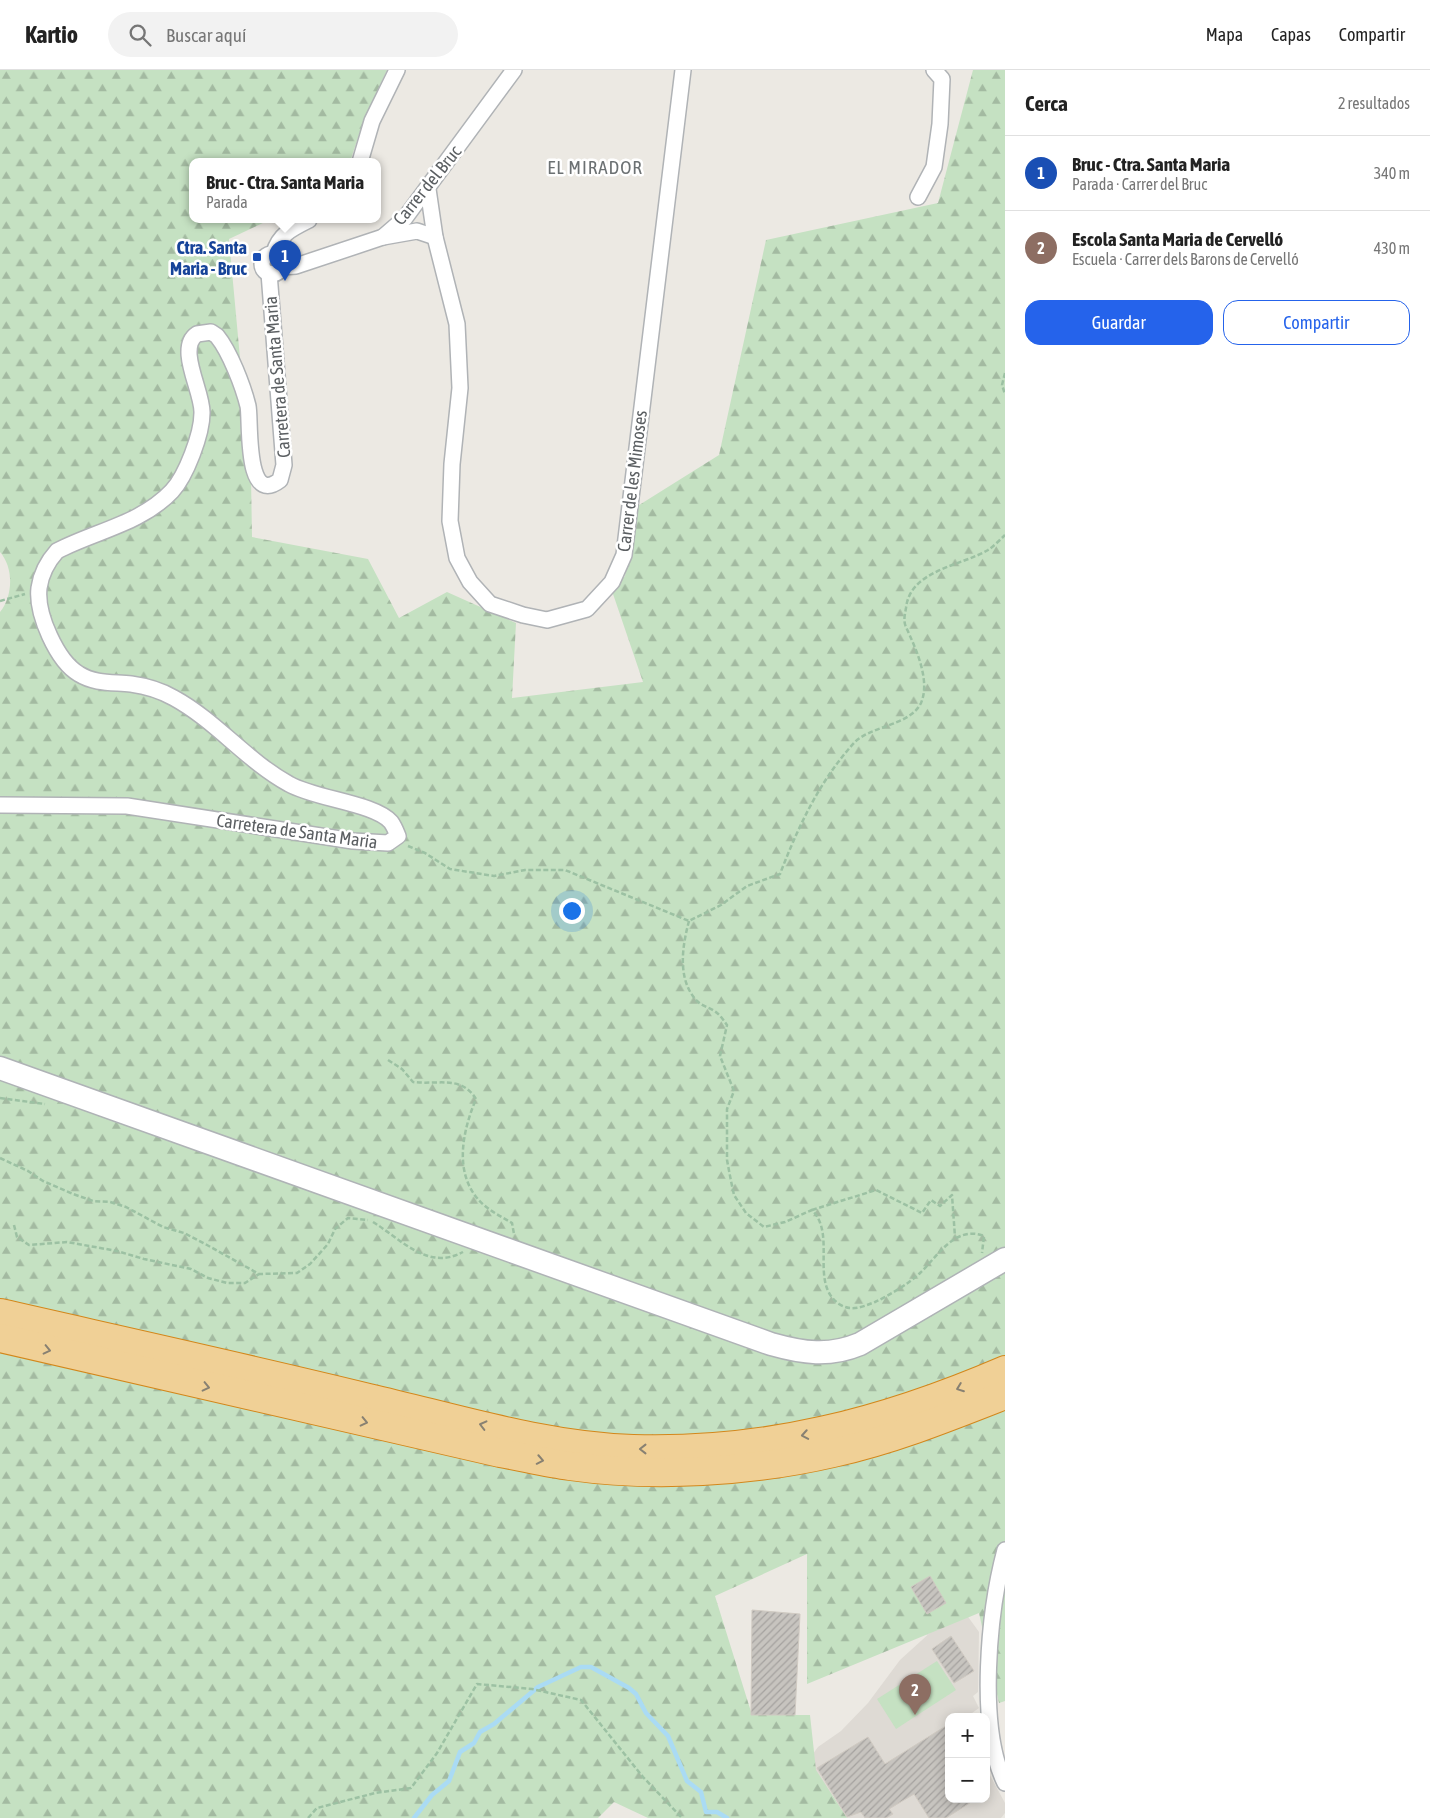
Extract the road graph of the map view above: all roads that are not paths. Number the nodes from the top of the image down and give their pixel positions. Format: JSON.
{"nodes":[{"id":1,"x":397,"y":70,"type":"edge"},
{"id":2,"x":514,"y":70,"type":"edge"},
{"id":3,"x":683,"y":70,"type":"edge"},
{"id":4,"x":942,"y":73,"type":"edge"},
{"id":5,"x":361,"y":158,"type":"edge"},
{"id":6,"x":428,"y":189,"type":"junction"},
{"id":7,"x":918,"y":197,"type":"dead end"},
{"id":8,"x":304,"y":223,"type":"edge"},
{"id":9,"x":383,"y":237,"type":"junction"},
{"id":10,"x":435,"y":237,"type":"junction"},
{"id":11,"x":275,"y":270,"type":"junction"},
{"id":12,"x":0,"y":805,"type":"edge"},
{"id":13,"x":0,"y":1068,"type":"edge"},
{"id":14,"x":1005,"y":1259,"type":"edge"},
{"id":15,"x":0,"y":1313,"type":"edge"},
{"id":16,"x":0,"y":1338,"type":"edge"},
{"id":17,"x":1005,"y":1370,"type":"edge"},
{"id":18,"x":1005,"y":1395,"type":"edge"},
{"id":19,"x":1005,"y":1550,"type":"edge"},
{"id":20,"x":1005,"y":1783,"type":"edge"}],
"edges":[{"from":1,"to":5,"type":"street"},
{"from":2,"to":6,"type":"street","name":"Carrer del Bruc"},
{"from":3,"to":10,"type":"street","name":"Carrer de les Mimoses"},
{"from":4,"to":7,"type":"street"},
{"from":6,"to":9,"type":"street","name":"Carrer del Bruc"},
{"from":6,"to":10,"type":"street","name":"Carrer de les Mimoses"},
{"from":8,"to":11,"type":"street"},
{"from":9,"to":10,"type":"street"},
{"from":9,"to":11,"type":"street","name":"Carrer del Bruc"},
{"from":11,"to":12,"type":"street","name":"Carretera de Santa Maria"},
{"from":13,"to":14,"type":"street"},
{"from":17,"to":15,"type":"highway","one_way":true},
{"from":16,"to":18,"type":"highway","one_way":true},
{"from":19,"to":20,"type":"street"}]}
